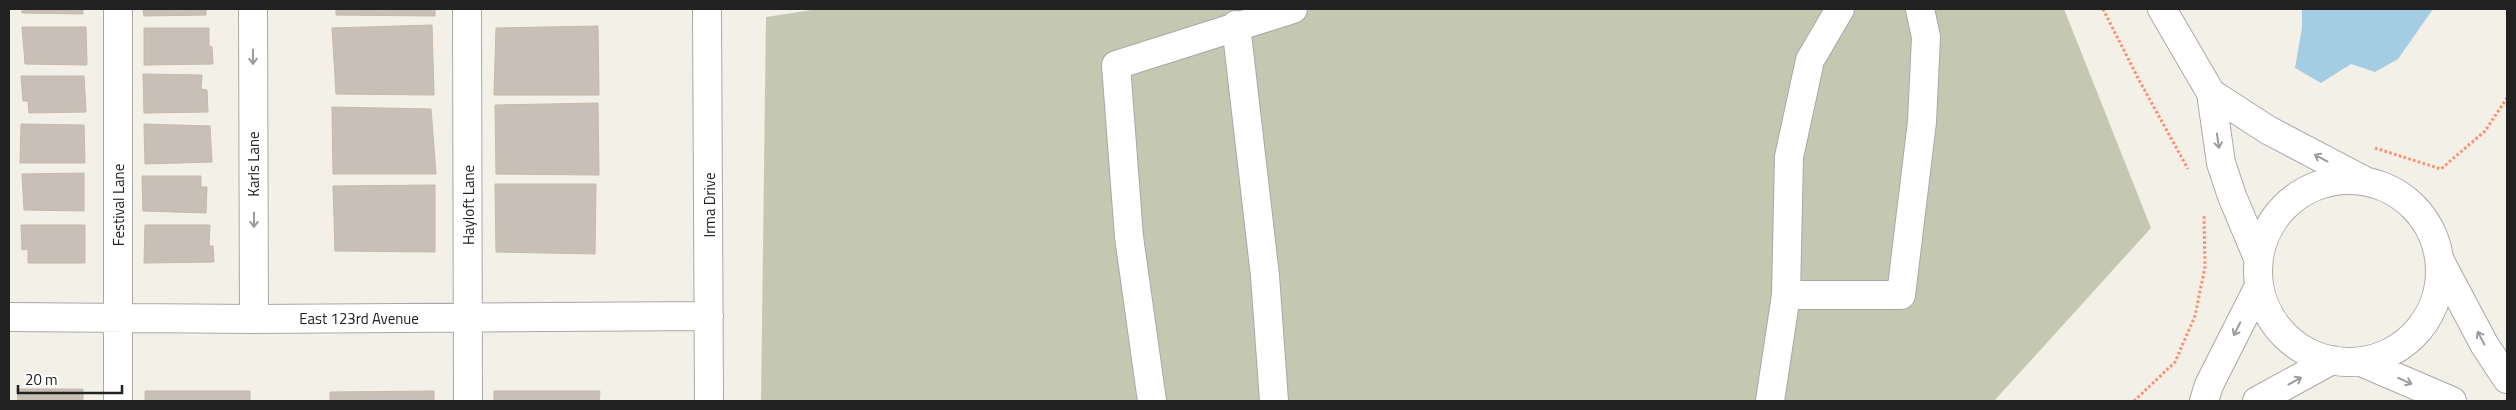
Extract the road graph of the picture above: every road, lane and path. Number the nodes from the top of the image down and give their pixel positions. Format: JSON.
{"nodes":[{"id":1,"x":118,"y":9,"type":"edge"},
{"id":2,"x":253,"y":9,"type":"edge"},
{"id":3,"x":466,"y":9,"type":"edge"},
{"id":4,"x":707,"y":9,"type":"edge"},
{"id":5,"x":1293,"y":9,"type":"edge"},
{"id":6,"x":1840,"y":9,"type":"edge"},
{"id":7,"x":1920,"y":9,"type":"edge"},
{"id":8,"x":2103,"y":9,"type":"edge"},
{"id":9,"x":2162,"y":9,"type":"edge"},
{"id":10,"x":1236,"y":26,"type":"junction"},
{"id":11,"x":2211,"y":93,"type":"junction"},
{"id":12,"x":2192,"y":177,"type":"dead end"},
{"id":13,"x":2364,"y":181,"type":"junction"},
{"id":14,"x":2204,"y":208,"type":"dead end"},
{"id":15,"x":2258,"y":258,"type":"junction"},
{"id":16,"x":2440,"y":260,"type":"junction"},
{"id":17,"x":2259,"y":286,"type":"junction"},
{"id":18,"x":1786,"y":295,"type":"junction"},
{"id":19,"x":710,"y":316,"type":"junction"},
{"id":20,"x":9,"y":317,"type":"edge"},
{"id":21,"x":469,"y":317,"type":"junction"},
{"id":22,"x":118,"y":319,"type":"junction"},
{"id":23,"x":254,"y":319,"type":"junction"},
{"id":24,"x":2332,"y":360,"type":"junction"},
{"id":25,"x":2361,"y":362,"type":"junction"},
{"id":26,"x":2507,"y":379,"type":"edge"},
{"id":27,"x":118,"y":401,"type":"edge"},
{"id":28,"x":468,"y":401,"type":"edge"},
{"id":29,"x":709,"y":401,"type":"edge"},
{"id":30,"x":1152,"y":401,"type":"edge"},
{"id":31,"x":1274,"y":401,"type":"edge"},
{"id":32,"x":1770,"y":401,"type":"edge"},
{"id":33,"x":2134,"y":401,"type":"edge"},
{"id":34,"x":2204,"y":401,"type":"edge"},
{"id":35,"x":2257,"y":401,"type":"edge"},
{"id":36,"x":2452,"y":401,"type":"edge"}],
"edges":[{"from":1,"to":22,"type":"street","name":"Festival Lane"},
{"from":2,"to":23,"type":"street","name":"Karls Lane","one_way":true},
{"from":3,"to":21,"type":"street","name":"Hayloft Lane"},
{"from":4,"to":19,"type":"street","name":"Irma Drive"},
{"from":5,"to":10,"type":"street"},
{"from":6,"to":18,"type":"street"},
{"from":7,"to":18,"type":"street"},
{"from":8,"to":12,"type":"path"},
{"from":9,"to":11,"type":"street"},
{"from":10,"to":30,"type":"street"},
{"from":10,"to":31,"type":"street"},
{"from":13,"to":11,"type":"street","one_way":true},
{"from":11,"to":15,"type":"street","one_way":true},
{"from":13,"to":15,"type":"street"},
{"from":13,"to":16,"type":"street"},
{"from":14,"to":33,"type":"path"},
{"from":15,"to":17,"type":"street"},
{"from":16,"to":25,"type":"street"},
{"from":26,"to":16,"type":"street","one_way":true},
{"from":17,"to":24,"type":"street"},
{"from":17,"to":34,"type":"street","one_way":true},
{"from":18,"to":32,"type":"street"},
{"from":19,"to":21,"type":"street","name":"East 123rd Avenue"},
{"from":19,"to":29,"type":"street","name":"Irma Drive"},
{"from":20,"to":22,"type":"street","name":"East 123rd Avenue"},
{"from":21,"to":23,"type":"street","name":"East 123rd Avenue"},
{"from":21,"to":28,"type":"street","name":"Hayloft Lane"},
{"from":22,"to":23,"type":"street","name":"East 123rd Avenue"},
{"from":22,"to":27,"type":"street","name":"Festival Lane"},
{"from":24,"to":25,"type":"street"},
{"from":35,"to":24,"type":"street","one_way":true},
{"from":25,"to":36,"type":"street","one_way":true}]}
